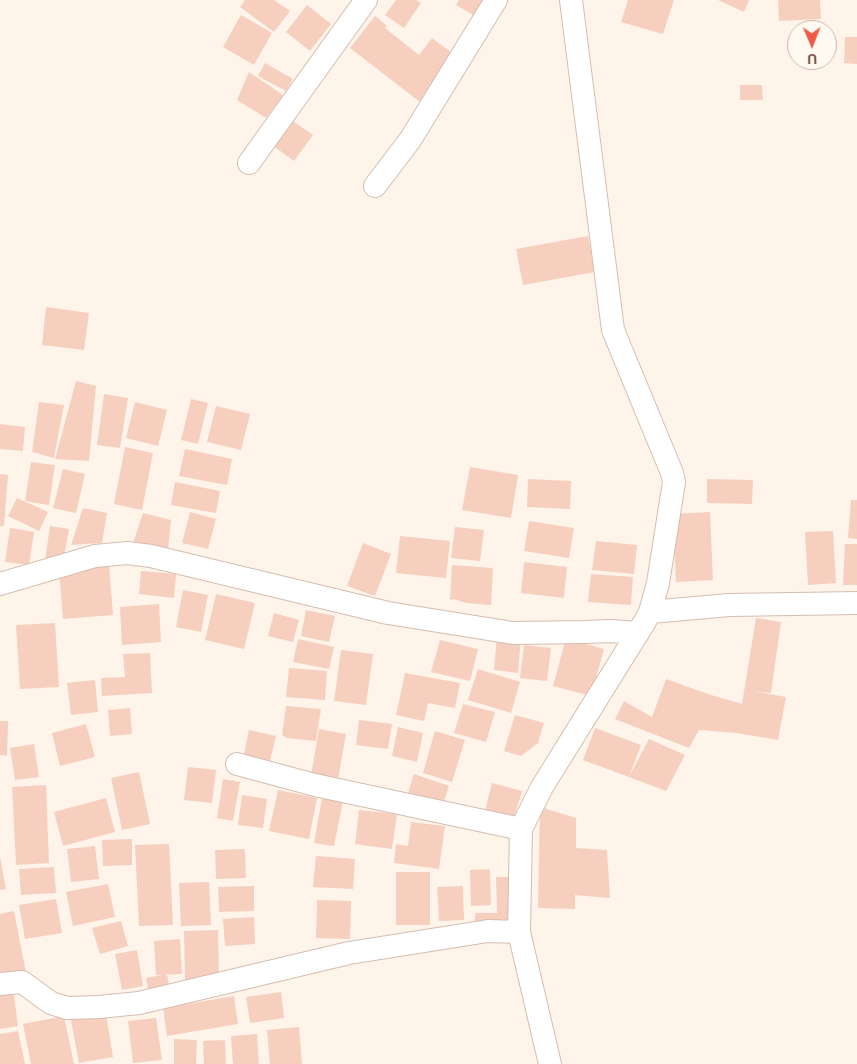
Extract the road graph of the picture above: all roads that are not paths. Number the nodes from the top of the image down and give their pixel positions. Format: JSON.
{"nodes":[{"id":1,"x":366,"y":0,"type":"edge"},
{"id":2,"x":496,"y":0,"type":"edge"},
{"id":3,"x":571,"y":0,"type":"edge"},
{"id":4,"x":249,"y":163,"type":"dead end"},
{"id":5,"x":375,"y":186,"type":"dead end"},
{"id":6,"x":0,"y":584,"type":"edge"},
{"id":7,"x":857,"y":603,"type":"edge"},
{"id":8,"x":650,"y":612,"type":"junction"},
{"id":9,"x":638,"y":632,"type":"junction"},
{"id":10,"x":237,"y":764,"type":"dead end"},
{"id":11,"x":521,"y":829,"type":"junction"},
{"id":12,"x":519,"y":932,"type":"junction"},
{"id":13,"x":0,"y":984,"type":"edge"},
{"id":14,"x":550,"y":1064,"type":"edge"}],
"edges":[{"from":1,"to":4,"type":"street"},
{"from":2,"to":5,"type":"street"},
{"from":3,"to":8,"type":"street"},
{"from":6,"to":9,"type":"street"},
{"from":7,"to":8,"type":"street"},
{"from":8,"to":9,"type":"street"},
{"from":9,"to":11,"type":"street"},
{"from":10,"to":11,"type":"street"},
{"from":11,"to":12,"type":"street"},
{"from":12,"to":13,"type":"street"},
{"from":12,"to":14,"type":"street"}]}
